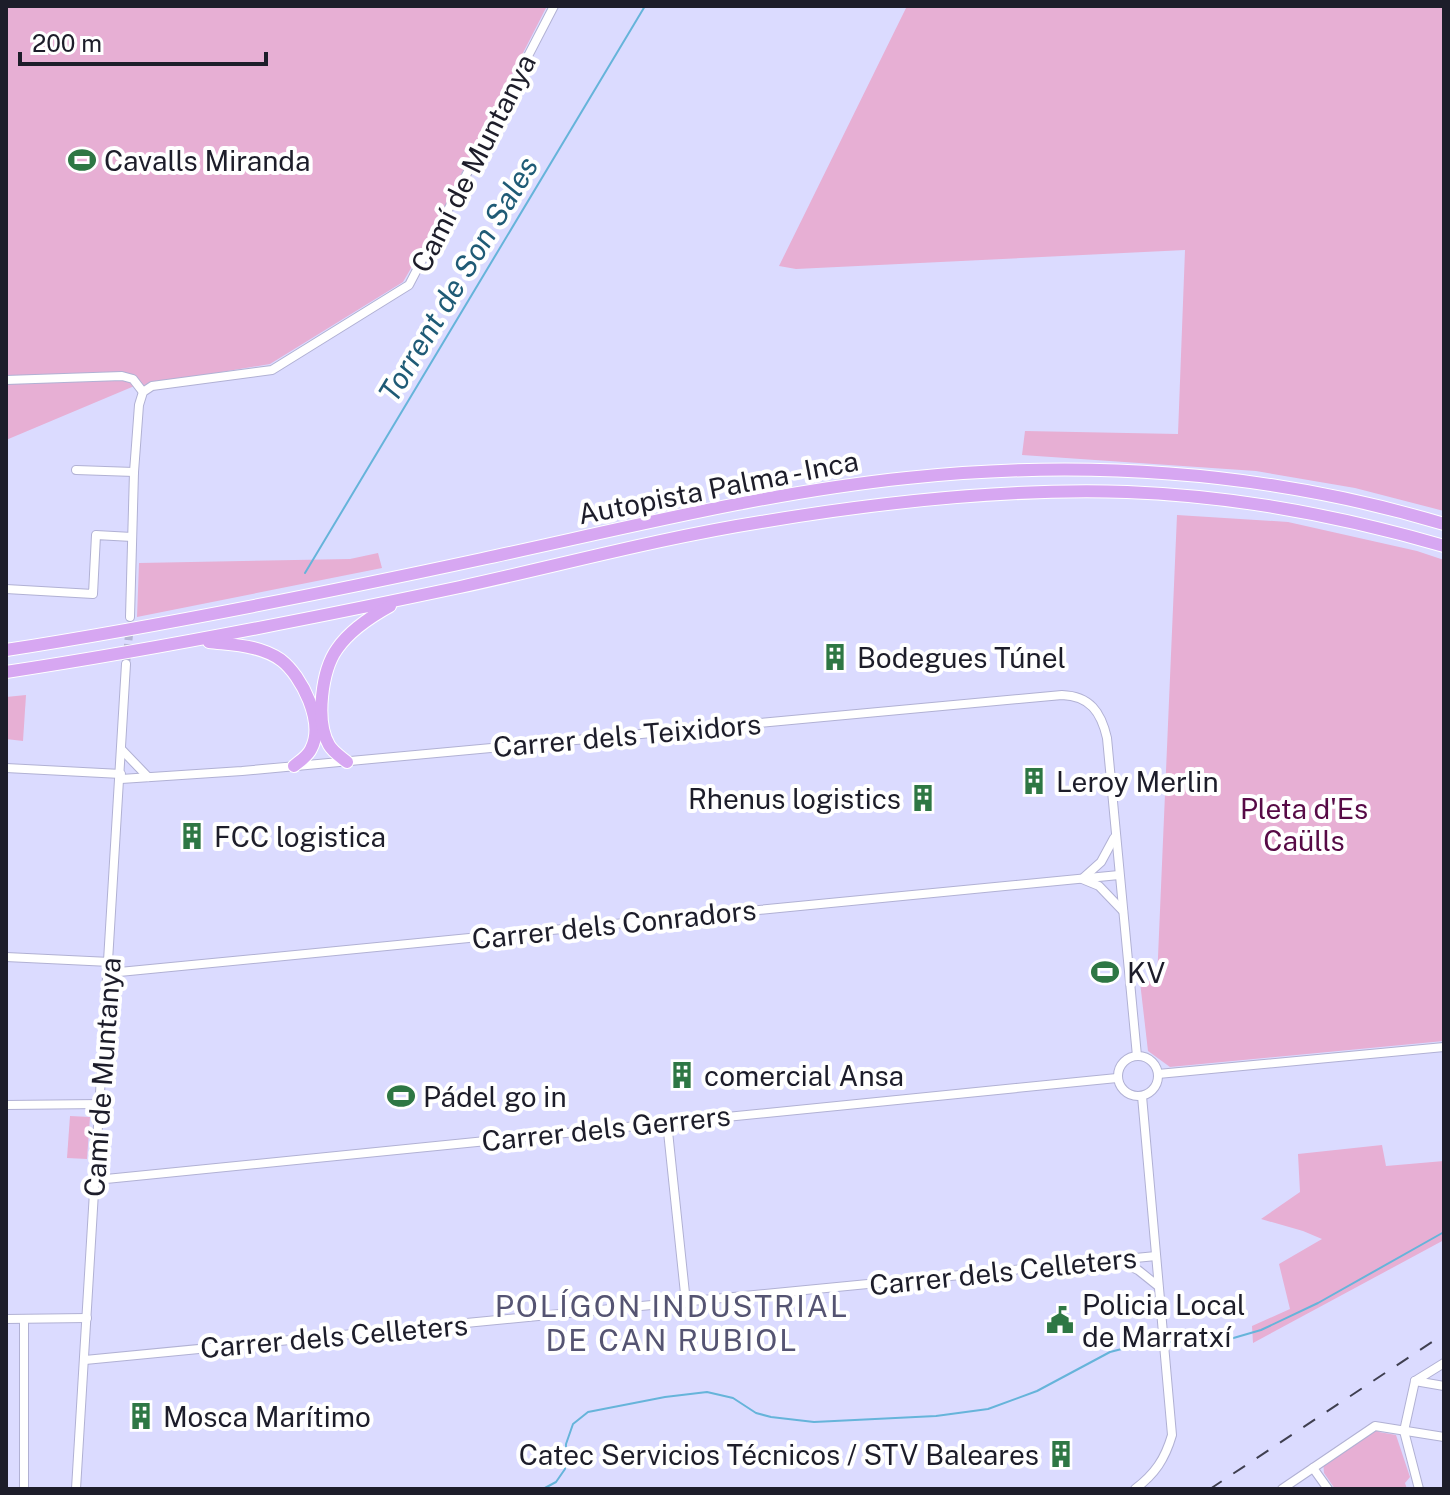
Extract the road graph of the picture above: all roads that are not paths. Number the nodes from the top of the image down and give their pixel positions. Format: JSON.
{"nodes":[{"id":1,"x":554,"y":6,"type":"edge"},
{"id":2,"x":6,"y":380,"type":"edge"},
{"id":3,"x":143,"y":392,"type":"junction"},
{"id":4,"x":76,"y":470,"type":"dead end"},
{"id":5,"x":134,"y":472,"type":"junction"},
{"id":6,"x":1444,"y":524,"type":"edge"},
{"id":7,"x":132,"y":537,"type":"junction"},
{"id":8,"x":1444,"y":546,"type":"edge"},
{"id":9,"x":6,"y":589,"type":"edge"},
{"id":10,"x":403,"y":599,"type":"junction"},
{"id":11,"x":130,"y":617,"type":"tunnel mouth"},
{"id":12,"x":194,"y":640,"type":"junction"},
{"id":13,"x":6,"y":650,"type":"edge"},
{"id":14,"x":126,"y":664,"type":"tunnel mouth"},
{"id":15,"x":6,"y":672,"type":"edge"},
{"id":16,"x":122,"y":750,"type":"junction"},
{"id":17,"x":347,"y":762,"type":"junction"},
{"id":18,"x":294,"y":766,"type":"junction"},
{"id":19,"x":6,"y":768,"type":"edge"},
{"id":20,"x":121,"y":776,"type":"junction"},
{"id":21,"x":148,"y":777,"type":"junction"},
{"id":22,"x":1115,"y":834,"type":"junction"},
{"id":23,"x":1119,"y":875,"type":"junction"},
{"id":24,"x":1082,"y":879,"type":"junction"},
{"id":25,"x":1123,"y":911,"type":"junction"},
{"id":26,"x":6,"y":957,"type":"edge"},
{"id":27,"x":110,"y":962,"type":"junction"},
{"id":28,"x":109,"y":973,"type":"junction"},
{"id":29,"x":1444,"y":1047,"type":"edge"},
{"id":30,"x":1137,"y":1056,"type":"junction"},
{"id":31,"x":1158,"y":1074,"type":"junction"},
{"id":32,"x":1117,"y":1078,"type":"junction"},
{"id":33,"x":1142,"y":1096,"type":"junction"},
{"id":34,"x":101,"y":1104,"type":"junction"},
{"id":35,"x":6,"y":1105,"type":"edge"},
{"id":36,"x":667,"y":1122,"type":"junction"},
{"id":37,"x":96,"y":1180,"type":"junction"},
{"id":38,"x":1156,"y":1256,"type":"junction"},
{"id":39,"x":1115,"y":1260,"type":"junction"},
{"id":40,"x":1158,"y":1286,"type":"junction"},
{"id":41,"x":686,"y":1303,"type":"junction"},
{"id":42,"x":87,"y":1318,"type":"junction"},
{"id":43,"x":6,"y":1319,"type":"edge"},
{"id":44,"x":24,"y":1319,"type":"junction"},
{"id":45,"x":85,"y":1360,"type":"junction"},
{"id":46,"x":1444,"y":1363,"type":"edge"},
{"id":47,"x":1415,"y":1381,"type":"junction"},
{"id":48,"x":1444,"y":1386,"type":"edge"},
{"id":49,"x":1404,"y":1431,"type":"junction"},
{"id":50,"x":1444,"y":1437,"type":"edge"},
{"id":51,"x":1313,"y":1468,"type":"junction"},
{"id":52,"x":24,"y":1489,"type":"edge"},
{"id":53,"x":76,"y":1489,"type":"edge"},
{"id":54,"x":1135,"y":1489,"type":"edge"},
{"id":55,"x":1282,"y":1489,"type":"edge"},
{"id":56,"x":1328,"y":1489,"type":"edge"},
{"id":57,"x":1419,"y":1489,"type":"edge"}],
"edges":[{"from":1,"to":3,"type":"street","name":"Camí de Muntanya"},
{"from":2,"to":3,"type":"street"},
{"from":3,"to":5,"type":"street"},
{"from":4,"to":5,"type":"street"},
{"from":5,"to":7,"type":"street"},
{"from":6,"to":13,"type":"highway","name":"Autopista Palma - Inca"},
{"from":7,"to":9,"type":"street"},
{"from":7,"to":11,"type":"street"},
{"from":8,"to":10,"type":"highway","name":"Autopista Palma - Inca"},
{"from":10,"to":12,"type":"highway","name":"Autopista Palma - Inca"},
{"from":10,"to":17,"type":"highway"},
{"from":12,"to":15,"type":"highway","name":"Autopista Palma - Inca"},
{"from":12,"to":18,"type":"highway"},
{"from":14,"to":16,"type":"street","name":"Camí de Muntanya"},
{"from":16,"to":20,"type":"street","name":"Camí de Muntanya"},
{"from":16,"to":21,"type":"street"},
{"from":17,"to":18,"type":"street","name":"Carrer dels Teixidors"},
{"from":17,"to":22,"type":"street","name":"Carrer dels Teixidors"},
{"from":18,"to":21,"type":"street","name":"Carrer dels Teixidors"},
{"from":19,"to":20,"type":"street","name":"Carrer dels Teixidors"},
{"from":20,"to":21,"type":"street","name":"Carrer dels Teixidors"},
{"from":20,"to":27,"type":"street","name":"Camí de Muntanya"},
{"from":22,"to":23,"type":"street"},
{"from":22,"to":24,"type":"street"},
{"from":23,"to":24,"type":"street","name":"Carrer dels Conradors"},
{"from":23,"to":25,"type":"street"},
{"from":24,"to":25,"type":"street"},
{"from":24,"to":28,"type":"street","name":"Carrer dels Conradors"},
{"from":25,"to":30,"type":"street"},
{"from":26,"to":27,"type":"street"},
{"from":27,"to":28,"type":"street","name":"Camí de Muntanya"},
{"from":28,"to":34,"type":"street","name":"Camí de Muntanya"},
{"from":29,"to":31,"type":"street"},
{"from":30,"to":31,"type":"street"},
{"from":30,"to":32,"type":"street"},
{"from":31,"to":33,"type":"street"},
{"from":32,"to":33,"type":"street"},
{"from":32,"to":36,"type":"street","name":"Carrer dels Gerrers"},
{"from":33,"to":38,"type":"street"},
{"from":34,"to":35,"type":"street"},
{"from":34,"to":37,"type":"street","name":"Camí de Muntanya"},
{"from":36,"to":37,"type":"street","name":"Carrer dels Gerrers"},
{"from":36,"to":41,"type":"street"},
{"from":37,"to":42,"type":"street","name":"Camí de Muntanya"},
{"from":38,"to":39,"type":"street","name":"Carrer dels Celleters"},
{"from":38,"to":40,"type":"street"},
{"from":39,"to":40,"type":"street"},
{"from":39,"to":41,"type":"street","name":"Carrer dels Celleters"},
{"from":40,"to":54,"type":"street"},
{"from":41,"to":45,"type":"street","name":"Carrer dels Celleters"},
{"from":42,"to":44,"type":"street"},
{"from":42,"to":45,"type":"street","name":"Camí de Muntanya"},
{"from":43,"to":44,"type":"street"},
{"from":44,"to":52,"type":"street"},
{"from":45,"to":53,"type":"street","name":"Camí de Muntanya"},
{"from":46,"to":47,"type":"street"},
{"from":47,"to":48,"type":"street"},
{"from":47,"to":49,"type":"street"},
{"from":49,"to":50,"type":"street"},
{"from":49,"to":51,"type":"street"},
{"from":49,"to":57,"type":"street"},
{"from":51,"to":55,"type":"street"},
{"from":51,"to":56,"type":"street"}]}
